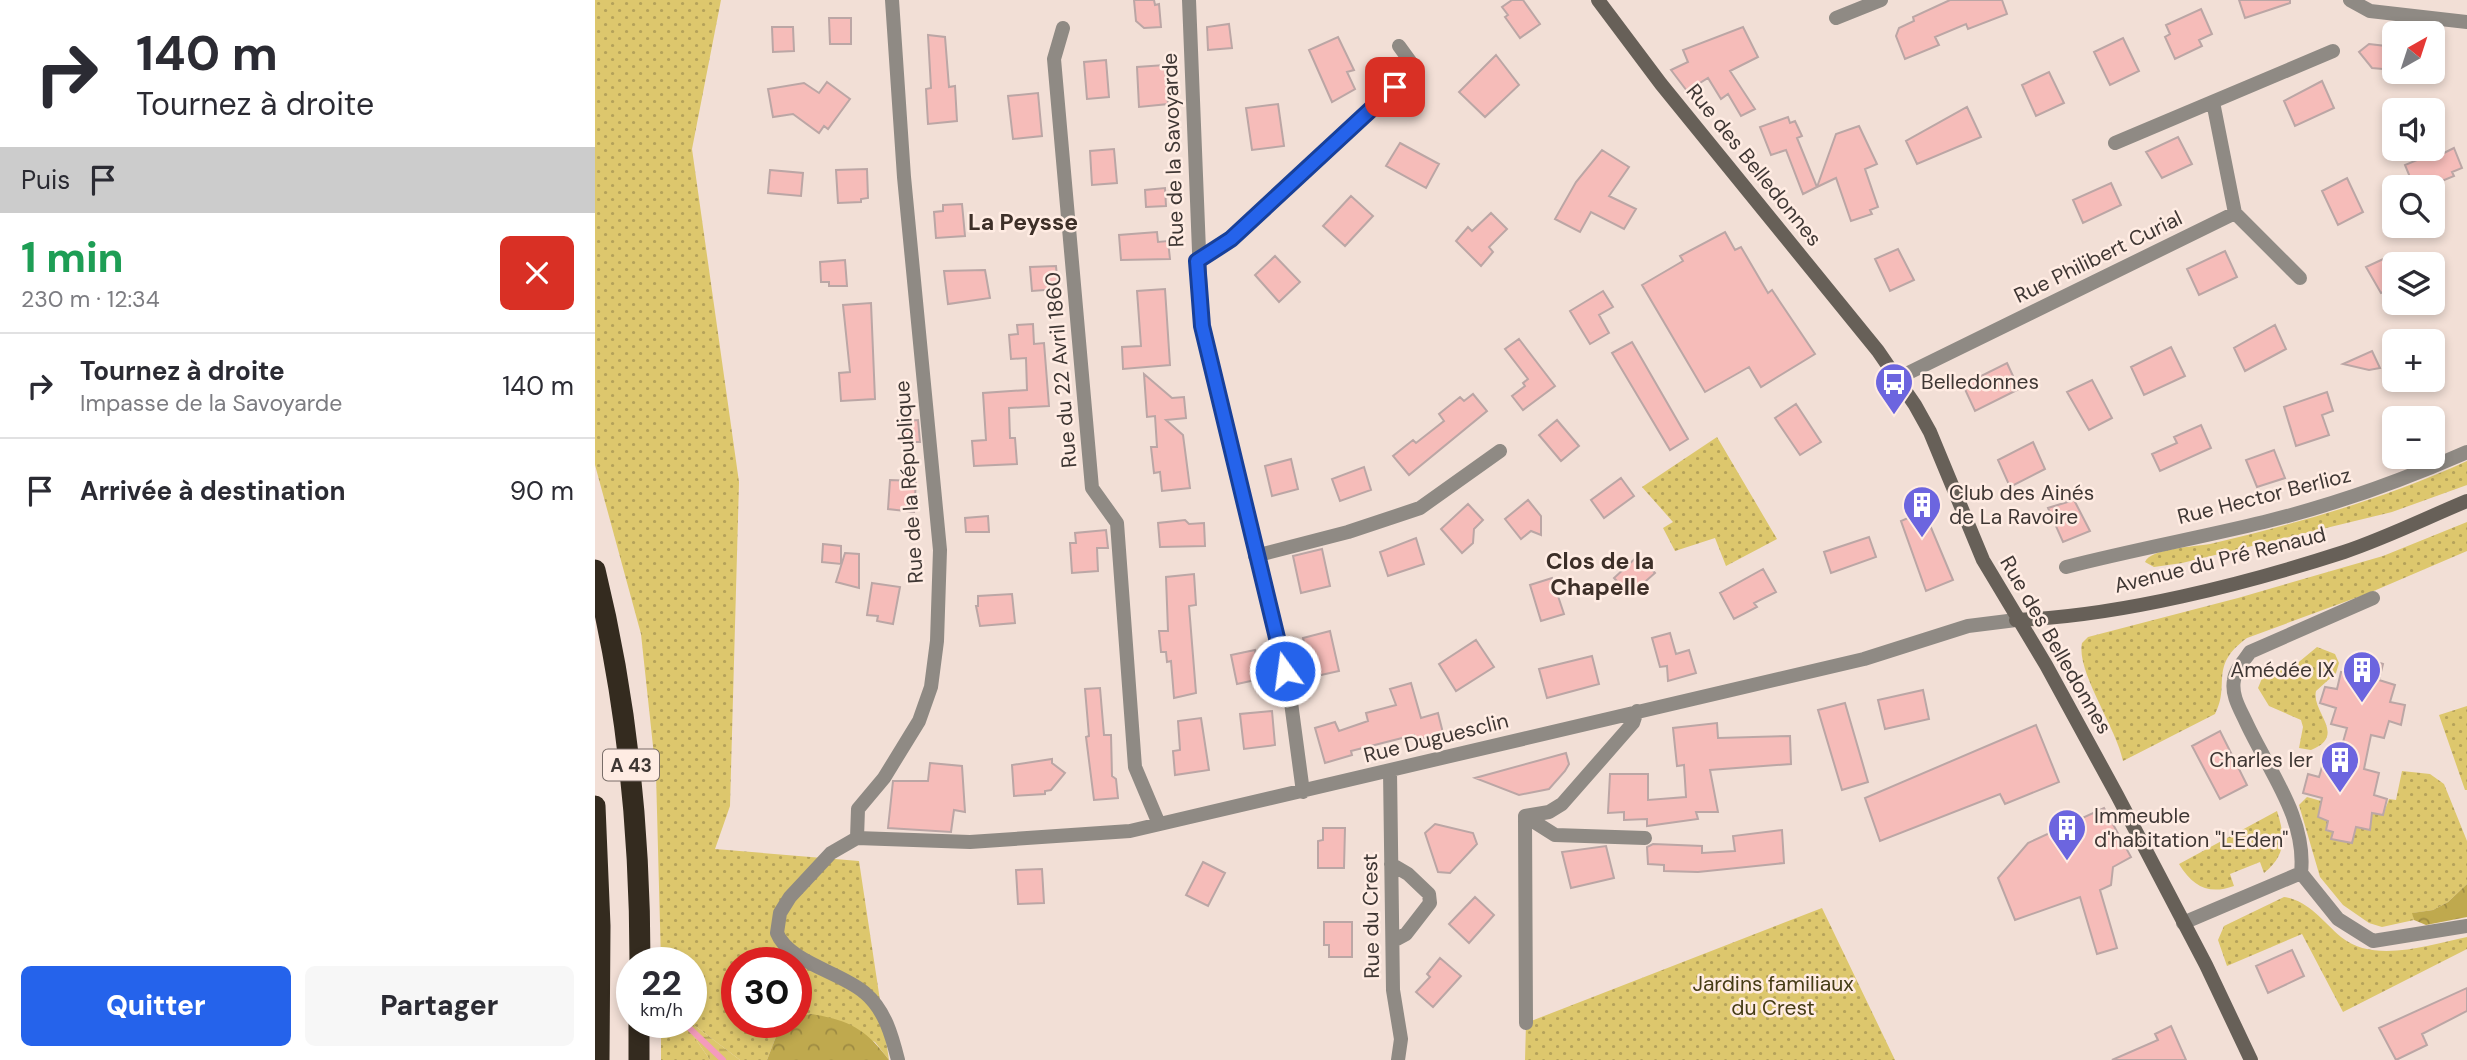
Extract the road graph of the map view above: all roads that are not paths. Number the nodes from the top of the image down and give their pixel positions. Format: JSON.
{"nodes":[{"id":1,"x":892,"y":0,"type":"edge"},
{"id":2,"x":1189,"y":0,"type":"edge"},
{"id":3,"x":1598,"y":0,"type":"edge"},
{"id":4,"x":1881,"y":0,"type":"edge"},
{"id":5,"x":2350,"y":0,"type":"edge"},
{"id":6,"x":1836,"y":18,"type":"dead end"},
{"id":7,"x":2467,"y":22,"type":"edge"},
{"id":8,"x":1063,"y":28,"type":"dead end"},
{"id":9,"x":1399,"y":46,"type":"dead end"},
{"id":10,"x":2333,"y":51,"type":"dead end"},
{"id":11,"x":2213,"y":102,"type":"junction"},
{"id":12,"x":2115,"y":143,"type":"dead end"},
{"id":13,"x":2235,"y":213,"type":"junction"},
{"id":14,"x":1197,"y":261,"type":"junction"},
{"id":15,"x":2299,"y":278,"type":"dead end"},
{"id":16,"x":1898,"y":378,"type":"junction"},
{"id":17,"x":1500,"y":451,"type":"dead end"},
{"id":18,"x":2467,"y":452,"type":"edge"},
{"id":19,"x":2467,"y":501,"type":"edge"},
{"id":20,"x":1255,"y":556,"type":"junction"},
{"id":21,"x":2066,"y":567,"type":"dead end"},
{"id":22,"x":595,"y":570,"type":"edge"},
{"id":23,"x":2373,"y":598,"type":"dead end"},
{"id":24,"x":2016,"y":620,"type":"junction"},
{"id":25,"x":1637,"y":711,"type":"junction"},
{"id":26,"x":1390,"y":771,"type":"junction"},
{"id":27,"x":1303,"y":792,"type":"junction"},
{"id":28,"x":595,"y":806,"type":"edge"},
{"id":29,"x":1525,"y":816,"type":"junction"},
{"id":30,"x":1159,"y":824,"type":"junction"},
{"id":31,"x":857,"y":838,"type":"junction"},
{"id":32,"x":1645,"y":838,"type":"dead end"},
{"id":33,"x":1391,"y":864,"type":"junction"},
{"id":34,"x":2301,"y":873,"type":"junction"},
{"id":35,"x":2183,"y":923,"type":"junction"},
{"id":36,"x":2467,"y":926,"type":"edge"},
{"id":37,"x":1393,"y":941,"type":"junction"},
{"id":38,"x":640,"y":947,"type":"edge"},
{"id":39,"x":1527,"y":1023,"type":"dead end"},
{"id":40,"x":639,"y":1038,"type":"edge"},
{"id":41,"x":599,"y":1060,"type":"edge"},
{"id":42,"x":639,"y":1060,"type":"edge"},
{"id":43,"x":898,"y":1060,"type":"edge"},
{"id":44,"x":1398,"y":1060,"type":"edge"},
{"id":45,"x":2251,"y":1060,"type":"edge"}],
"edges":[{"from":1,"to":31,"type":"street","name":"Rue de la République"},
{"from":2,"to":14,"type":"street","name":"Rue de la Savoyarde"},
{"from":3,"to":16,"type":"main road","name":"Rue des Belledonnes"},
{"from":4,"to":6,"type":"street"},
{"from":5,"to":7,"type":"street"},
{"from":8,"to":30,"type":"street","name":"Rue du 22 Avril 1860"},
{"from":9,"to":14,"type":"street"},
{"from":10,"to":11,"type":"street"},
{"from":11,"to":12,"type":"street"},
{"from":11,"to":13,"type":"street"},
{"from":13,"to":15,"type":"street"},
{"from":13,"to":16,"type":"street","name":"Rue Philibert Curial"},
{"from":14,"to":20,"type":"street","name":"Rue de la Savoyarde"},
{"from":16,"to":24,"type":"main road","name":"Rue des Belledonnes"},
{"from":17,"to":20,"type":"street"},
{"from":18,"to":21,"type":"street","name":"Rue Hector Berlioz"},
{"from":19,"to":24,"type":"main road","name":"Avenue du Pré Renaud"},
{"from":20,"to":27,"type":"street","name":"Rue de la Savoyarde"},
{"from":22,"to":38,"type":"highway","number":"A 43"},
{"from":23,"to":34,"type":"street"},
{"from":24,"to":25,"type":"street","name":"Rue Duguesclin"},
{"from":24,"to":35,"type":"main road","name":"Rue des Belledonnes"},
{"from":25,"to":26,"type":"street","name":"Rue Duguesclin"},
{"from":25,"to":29,"type":"street"},
{"from":26,"to":27,"type":"street","name":"Rue Duguesclin"},
{"from":26,"to":33,"type":"street","name":"Rue du Crest"},
{"from":27,"to":30,"type":"street","name":"Rue Duguesclin"},
{"from":28,"to":41,"type":"highway","number":"A 43"},
{"from":29,"to":32,"type":"street"},
{"from":29,"to":39,"type":"street"},
{"from":30,"to":31,"type":"street","name":"Rue Duguesclin"},
{"from":31,"to":43,"type":"street"},
{"from":33,"to":37,"type":"street","name":"Rue du Crest"},
{"from":33,"to":37,"type":"street"},
{"from":34,"to":35,"type":"street"},
{"from":34,"to":36,"type":"street"},
{"from":35,"to":45,"type":"main road","name":"Rue des Belledonnes"},
{"from":37,"to":44,"type":"street","name":"Rue du Crest"},
{"from":40,"to":42,"type":"highway"}]}
